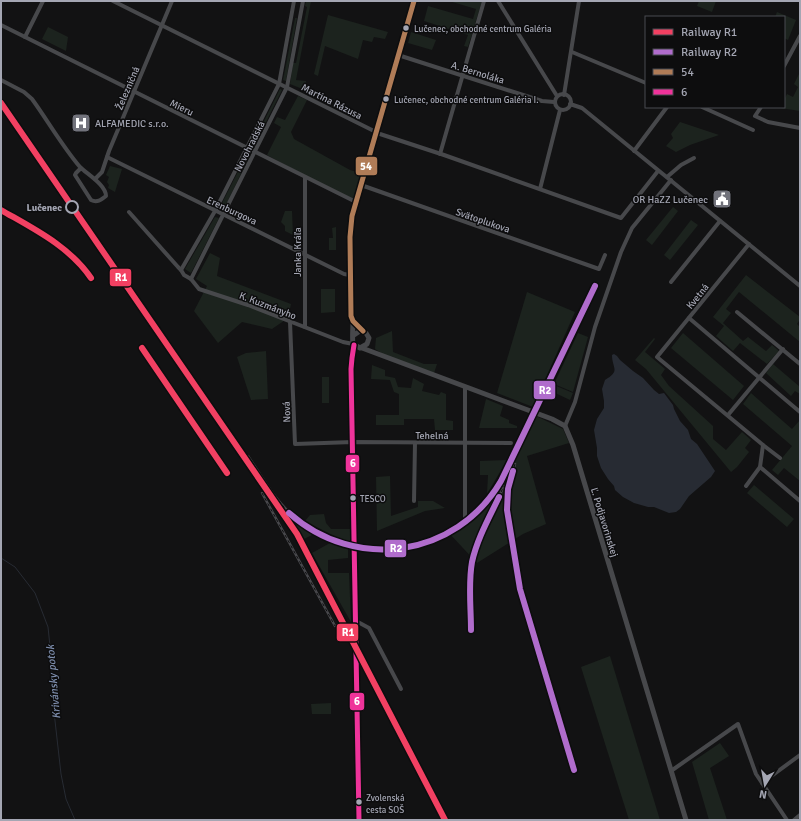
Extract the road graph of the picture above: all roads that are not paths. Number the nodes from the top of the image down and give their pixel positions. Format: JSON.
{"nodes":[{"id":1,"x":43,"y":1,"type":"edge"},
{"id":2,"x":113,"y":1,"type":"edge"},
{"id":3,"x":172,"y":1,"type":"edge"},
{"id":4,"x":294,"y":1,"type":"edge"},
{"id":5,"x":304,"y":1,"type":"edge"},
{"id":6,"x":414,"y":1,"type":"edge"},
{"id":7,"x":484,"y":1,"type":"edge"},
{"id":8,"x":498,"y":1,"type":"edge"},
{"id":9,"x":579,"y":1,"type":"edge"},
{"id":10,"x":292,"y":12,"type":"junction"},
{"id":11,"x":301,"y":13,"type":"junction"},
{"id":12,"x":1,"y":25,"type":"edge"},
{"id":13,"x":162,"y":26,"type":"junction"},
{"id":14,"x":800,"y":36,"type":"edge"},
{"id":15,"x":25,"y":37,"type":"junction"},
{"id":16,"x":796,"y":44,"type":"junction"},
{"id":17,"x":800,"y":46,"type":"edge"},
{"id":18,"x":572,"y":52,"type":"junction"},
{"id":19,"x":398,"y":55,"type":"junction"},
{"id":20,"x":785,"y":64,"type":"edge"},
{"id":21,"x":463,"y":76,"type":"junction"},
{"id":22,"x":1,"y":80,"type":"edge"},
{"id":23,"x":645,"y":83,"type":"edge"},
{"id":24,"x":279,"y":84,"type":"junction"},
{"id":25,"x":287,"y":87,"type":"junction"},
{"id":26,"x":134,"y":92,"type":"junction"},
{"id":27,"x":564,"y":94,"type":"junction"},
{"id":28,"x":558,"y":96,"type":"junction"},
{"id":29,"x":554,"y":102,"type":"junction"},
{"id":30,"x":570,"y":104,"type":"junction"},
{"id":31,"x":666,"y":108,"type":"edge"},
{"id":32,"x":704,"y":108,"type":"edge"},
{"id":33,"x":760,"y":108,"type":"edge"},
{"id":34,"x":560,"y":110,"type":"junction"},
{"id":35,"x":800,"y":128,"type":"edge"},
{"id":36,"x":753,"y":130,"type":"dead end"},
{"id":37,"x":375,"y":132,"type":"junction"},
{"id":38,"x":247,"y":148,"type":"junction"},
{"id":39,"x":634,"y":151,"type":"junction"},
{"id":40,"x":254,"y":152,"type":"junction"},
{"id":41,"x":440,"y":154,"type":"junction"},
{"id":42,"x":108,"y":157,"type":"junction"},
{"id":43,"x":694,"y":158,"type":"dead end"},
{"id":44,"x":81,"y":168,"type":"junction"},
{"id":45,"x":658,"y":171,"type":"junction"},
{"id":46,"x":305,"y":177,"type":"junction"},
{"id":47,"x":667,"y":177,"type":"junction"},
{"id":48,"x":95,"y":179,"type":"junction"},
{"id":49,"x":671,"y":180,"type":"junction"},
{"id":50,"x":361,"y":185,"type":"junction"},
{"id":51,"x":540,"y":189,"type":"junction"},
{"id":52,"x":356,"y":202,"type":"junction"},
{"id":53,"x":215,"y":211,"type":"junction"},
{"id":54,"x":129,"y":212,"type":"dead end"},
{"id":55,"x":223,"y":215,"type":"junction"},
{"id":56,"x":720,"y":221,"type":"junction"},
{"id":57,"x":749,"y":244,"type":"junction"},
{"id":58,"x":306,"y":255,"type":"junction"},
{"id":59,"x":605,"y":255,"type":"dead end"},
{"id":60,"x":181,"y":270,"type":"junction"},
{"id":61,"x":350,"y":275,"type":"junction"},
{"id":62,"x":191,"y":279,"type":"junction"},
{"id":63,"x":671,"y":282,"type":"dead end"},
{"id":64,"x":799,"y":284,"type":"edge"},
{"id":65,"x":737,"y":312,"type":"dead end"},
{"id":66,"x":689,"y":318,"type":"junction"},
{"id":67,"x":353,"y":321,"type":"junction"},
{"id":68,"x":290,"y":322,"type":"junction"},
{"id":69,"x":305,"y":327,"type":"junction"},
{"id":70,"x":363,"y":331,"type":"junction"},
{"id":71,"x":353,"y":336,"type":"junction"},
{"id":72,"x":343,"y":342,"type":"junction"},
{"id":73,"x":368,"y":343,"type":"junction"},
{"id":74,"x":354,"y":344,"type":"junction"},
{"id":75,"x":361,"y":348,"type":"junction"},
{"id":76,"x":783,"y":349,"type":"junction"},
{"id":77,"x":374,"y":352,"type":"junction"},
{"id":78,"x":352,"y":356,"type":"junction"},
{"id":79,"x":800,"y":364,"type":"edge"},
{"id":80,"x":758,"y":378,"type":"junction"},
{"id":81,"x":465,"y":387,"type":"junction"},
{"id":82,"x":800,"y":412,"type":"edge"},
{"id":83,"x":728,"y":415,"type":"junction"},
{"id":84,"x":565,"y":426,"type":"junction"},
{"id":85,"x":353,"y":442,"type":"junction"},
{"id":86,"x":466,"y":442,"type":"junction"},
{"id":87,"x":415,"y":443,"type":"junction"},
{"id":88,"x":511,"y":443,"type":"dead end"},
{"id":89,"x":763,"y":444,"type":"junction"},
{"id":90,"x":780,"y":458,"type":"dead end"},
{"id":91,"x":760,"y":467,"type":"junction"},
{"id":92,"x":746,"y":486,"type":"dead end"},
{"id":93,"x":414,"y":501,"type":"dead end"},
{"id":94,"x":800,"y":501,"type":"edge"},
{"id":95,"x":465,"y":517,"type":"dead end"},
{"id":96,"x":356,"y":621,"type":"junction"},
{"id":97,"x":401,"y":689,"type":"dead end"},
{"id":98,"x":800,"y":755,"type":"edge"},
{"id":99,"x":671,"y":771,"type":"junction"},
{"id":100,"x":762,"y":783,"type":"junction"},
{"id":101,"x":800,"y":816,"type":"edge"},
{"id":102,"x":359,"y":820,"type":"edge"},
{"id":103,"x":686,"y":820,"type":"edge"},
{"id":104,"x":787,"y":820,"type":"edge"},
{"id":105,"x":794,"y":820,"type":"edge"}],
"edges":[{"from":1,"to":15,"type":"street"},
{"from":2,"to":13,"type":"street","name":"Martina Rázusa"},
{"from":3,"to":13,"type":"street","name":"Železničná"},
{"from":4,"to":10,"type":"street","name":"Novohradská"},
{"from":5,"to":11,"type":"street","name":"Novohradská"},
{"from":6,"to":19,"type":"street"},
{"from":7,"to":21,"type":"street"},
{"from":8,"to":28,"type":"street"},
{"from":9,"to":18,"type":"street"},
{"from":10,"to":11,"type":"street"},
{"from":10,"to":24,"type":"street","name":"Novohradská"},
{"from":11,"to":25,"type":"street","name":"Novohradská"},
{"from":12,"to":15,"type":"street","name":"Mieru"},
{"from":13,"to":24,"type":"street","name":"Martina Rázusa"},
{"from":13,"to":26,"type":"street","name":"Železničná"},
{"from":14,"to":16,"type":"street"},
{"from":15,"to":26,"type":"street","name":"Mieru"},
{"from":16,"to":17,"type":"street"},
{"from":16,"to":20,"type":"street"},
{"from":18,"to":23,"type":"street"},
{"from":18,"to":27,"type":"street"},
{"from":19,"to":21,"type":"street","name":"A. Bernoláka"},
{"from":19,"to":37,"type":"street"},
{"from":21,"to":29,"type":"street","name":"A. Bernoláka"},
{"from":21,"to":41,"type":"street"},
{"from":22,"to":44,"type":"street"},
{"from":24,"to":25,"type":"street","name":"Martina Rázusa"},
{"from":24,"to":38,"type":"street","name":"Novohradská"},
{"from":25,"to":37,"type":"street","name":"Martina Rázusa"},
{"from":25,"to":40,"type":"street","name":"Novohradská"},
{"from":26,"to":38,"type":"street","name":"Mieru"},
{"from":26,"to":42,"type":"street","name":"Železničná"},
{"from":27,"to":28,"type":"street"},
{"from":27,"to":30,"type":"street"},
{"from":28,"to":29,"type":"street"},
{"from":29,"to":34,"type":"street"},
{"from":30,"to":34,"type":"street"},
{"from":30,"to":39,"type":"street"},
{"from":31,"to":39,"type":"street"},
{"from":32,"to":36,"type":"street"},
{"from":33,"to":35,"type":"street"},
{"from":34,"to":51,"type":"street"},
{"from":37,"to":41,"type":"street","name":"Martina Rázusa"},
{"from":37,"to":50,"type":"street"},
{"from":38,"to":40,"type":"street","name":"Mieru"},
{"from":38,"to":53,"type":"street","name":"Novohradská"},
{"from":39,"to":45,"type":"street"},
{"from":40,"to":46,"type":"street","name":"Mieru"},
{"from":40,"to":55,"type":"street","name":"Novohradská"},
{"from":41,"to":51,"type":"street","name":"Martina Rázusa"},
{"from":42,"to":48,"type":"street","name":"Železničná"},
{"from":42,"to":53,"type":"street","name":"Erenburgova"},
{"from":43,"to":47,"type":"street"},
{"from":44,"to":48,"type":"street"},
{"from":44,"to":48,"type":"street"},
{"from":45,"to":47,"type":"street"},
{"from":45,"to":51,"type":"street","name":"Martina Rázusa"},
{"from":46,"to":52,"type":"street","name":"Mieru"},
{"from":46,"to":58,"type":"street","name":"Janka Kráľa"},
{"from":47,"to":49,"type":"street"},
{"from":49,"to":56,"type":"street"},
{"from":49,"to":84,"type":"street"},
{"from":50,"to":52,"type":"street"},
{"from":50,"to":59,"type":"street","name":"Svätoplukova"},
{"from":52,"to":61,"type":"street"},
{"from":53,"to":55,"type":"street","name":"Erenburgova"},
{"from":53,"to":60,"type":"street","name":"Novohradská"},
{"from":54,"to":60,"type":"street","name":"K. Kuzmányho"},
{"from":55,"to":58,"type":"street","name":"Erenburgova"},
{"from":55,"to":62,"type":"street","name":"Novohradská"},
{"from":56,"to":57,"type":"street"},
{"from":56,"to":63,"type":"street"},
{"from":57,"to":64,"type":"street"},
{"from":57,"to":66,"type":"street","name":"Kvetná"},
{"from":58,"to":61,"type":"street","name":"Erenburgova"},
{"from":58,"to":69,"type":"street","name":"Janka Kráľa"},
{"from":60,"to":62,"type":"street","name":"K. Kuzmányho"},
{"from":61,"to":67,"type":"street"},
{"from":62,"to":68,"type":"street","name":"K. Kuzmányho"},
{"from":65,"to":76,"type":"street"},
{"from":66,"to":80,"type":"street"},
{"from":66,"to":83,"type":"street","name":"Kvetná"},
{"from":67,"to":70,"type":"street"},
{"from":67,"to":71,"type":"street"},
{"from":68,"to":69,"type":"street","name":"K. Kuzmányho"},
{"from":68,"to":85,"type":"street","name":"Nová"},
{"from":69,"to":72,"type":"street","name":"K. Kuzmányho"},
{"from":70,"to":71,"type":"street"},
{"from":70,"to":73,"type":"street"},
{"from":71,"to":72,"type":"street"},
{"from":71,"to":74,"type":"street"},
{"from":72,"to":74,"type":"street","name":"K. Kuzmányho"},
{"from":72,"to":78,"type":"street"},
{"from":73,"to":75,"type":"street"},
{"from":73,"to":77,"type":"street"},
{"from":74,"to":75,"type":"street"},
{"from":74,"to":78,"type":"street"},
{"from":75,"to":77,"type":"street"},
{"from":75,"to":78,"type":"street"},
{"from":76,"to":79,"type":"street"},
{"from":76,"to":80,"type":"street"},
{"from":77,"to":81,"type":"street"},
{"from":78,"to":85,"type":"street"},
{"from":80,"to":82,"type":"street"},
{"from":80,"to":83,"type":"street"},
{"from":81,"to":84,"type":"street"},
{"from":81,"to":86,"type":"street"},
{"from":83,"to":89,"type":"street"},
{"from":84,"to":99,"type":"street","name":"Ľ. Podjavorinskej"},
{"from":85,"to":87,"type":"street","name":"Tehelná"},
{"from":85,"to":96,"type":"street"},
{"from":86,"to":87,"type":"street","name":"Tehelná"},
{"from":86,"to":88,"type":"street","name":"Tehelná"},
{"from":86,"to":95,"type":"street"},
{"from":87,"to":93,"type":"street"},
{"from":89,"to":90,"type":"street"},
{"from":89,"to":91,"type":"street"},
{"from":91,"to":92,"type":"street"},
{"from":91,"to":94,"type":"street"},
{"from":96,"to":97,"type":"street"},
{"from":96,"to":102,"type":"street"},
{"from":98,"to":100,"type":"street"},
{"from":99,"to":100,"type":"street"},
{"from":99,"to":103,"type":"street","name":"Ľ. Podjavorinskej"},
{"from":100,"to":104,"type":"street"},
{"from":101,"to":105,"type":"street"}]}
